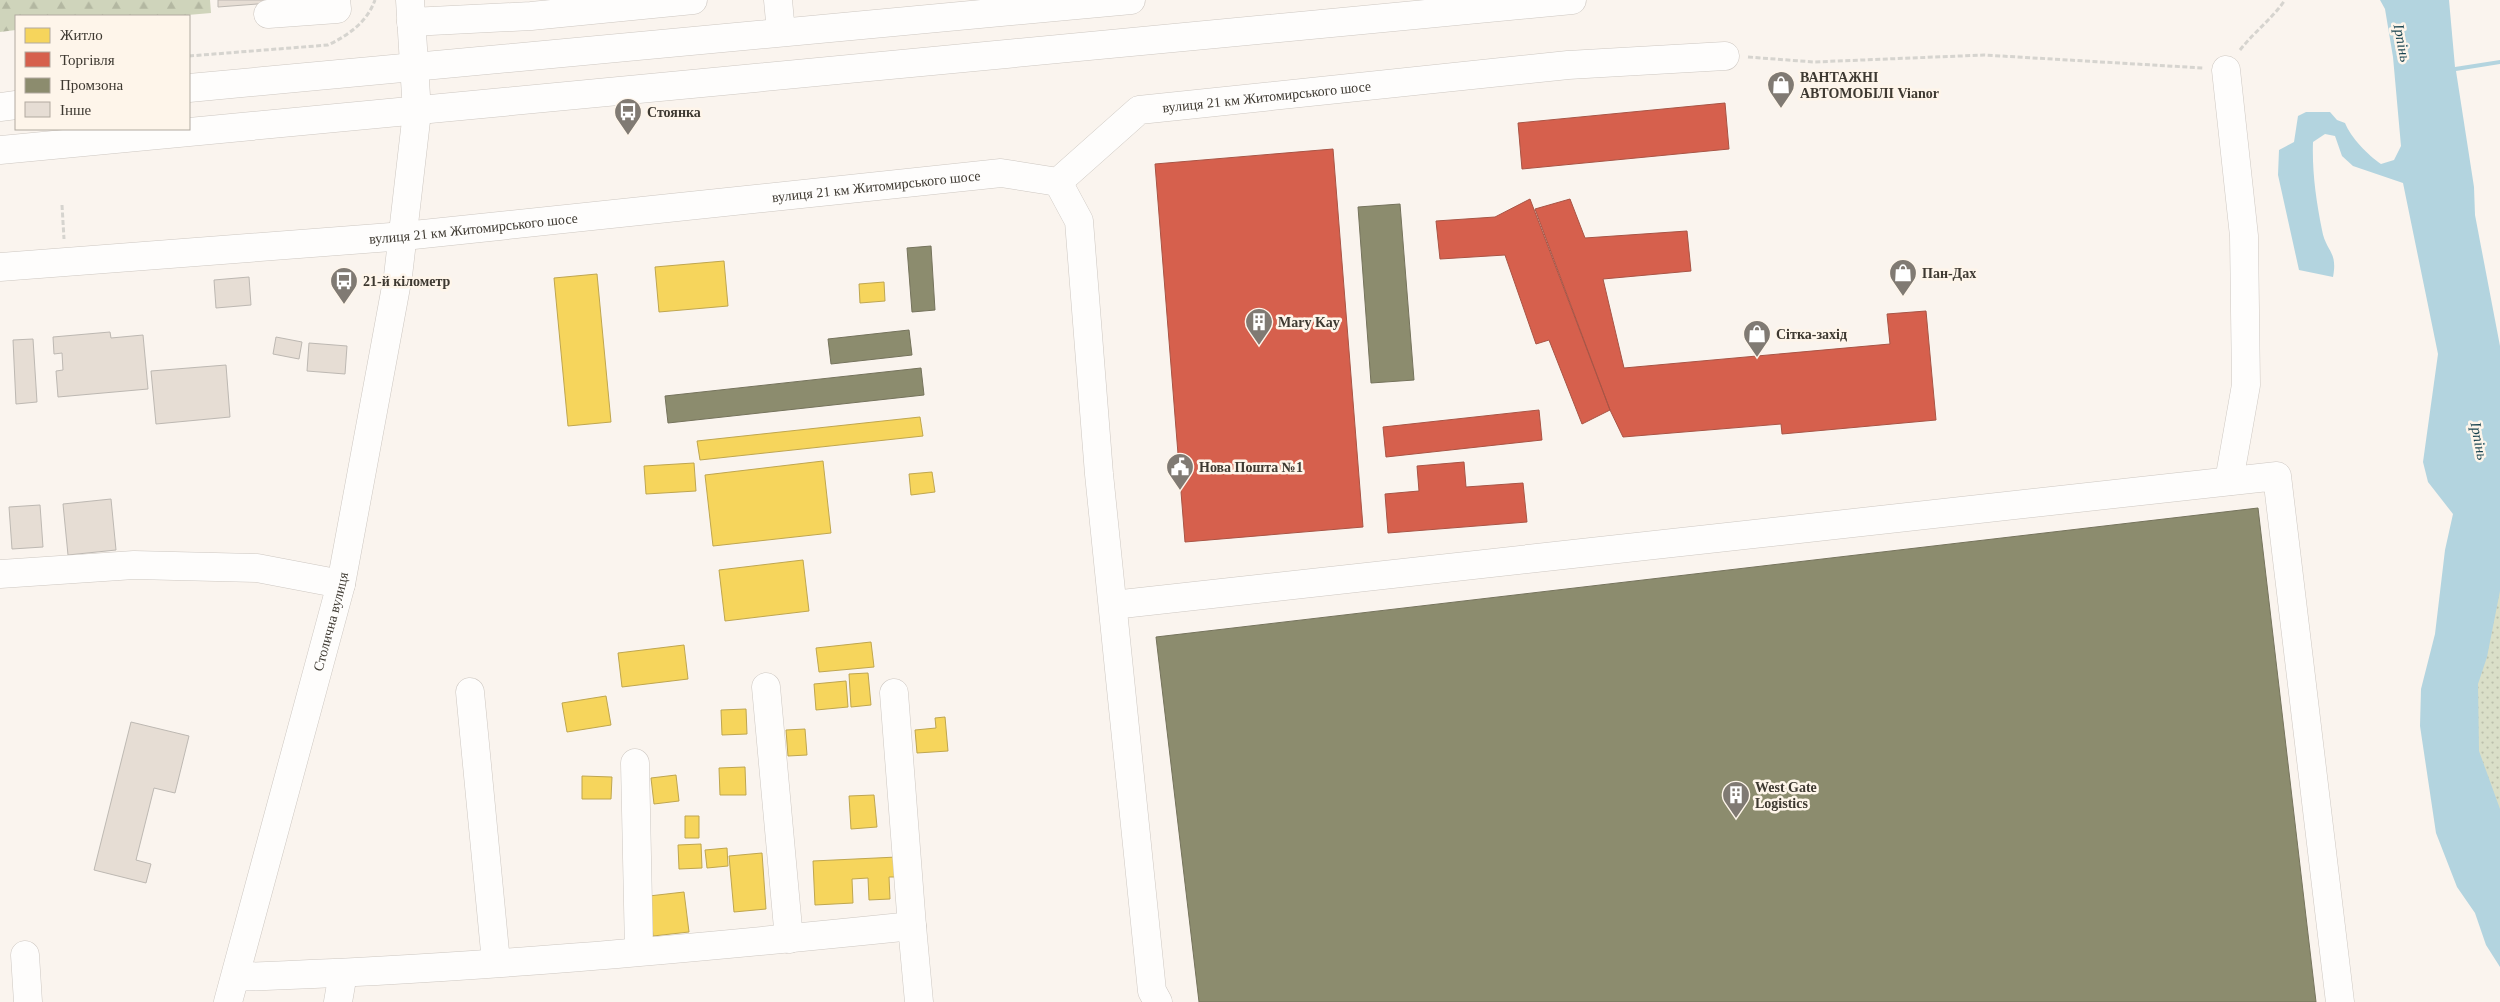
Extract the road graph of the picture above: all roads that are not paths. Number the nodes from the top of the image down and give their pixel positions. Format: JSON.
{"nodes":[{"id":1,"x":336,"y":0,"type":"edge"},
{"id":2,"x":693,"y":0,"type":"edge"},
{"id":3,"x":778,"y":0,"type":"edge"},
{"id":4,"x":1131,"y":0,"type":"edge"},
{"id":5,"x":1572,"y":0,"type":"edge"},
{"id":6,"x":410,"y":11,"type":"edge"},
{"id":7,"x":268,"y":14,"type":"dead end"},
{"id":8,"x":782,"y":32,"type":"junction"},
{"id":9,"x":1725,"y":56,"type":"road end"},
{"id":10,"x":414,"y":66,"type":"junction"},
{"id":11,"x":2226,"y":70,"type":"road end"},
{"id":12,"x":190,"y":88,"type":"edge"},
{"id":13,"x":15,"y":105,"type":"edge"},
{"id":14,"x":0,"y":107,"type":"edge"},
{"id":15,"x":417,"y":112,"type":"junction"},
{"id":16,"x":0,"y":150,"type":"edge"},
{"id":17,"x":1058,"y":182,"type":"junction"},
{"id":18,"x":404,"y":236,"type":"junction"},
{"id":19,"x":0,"y":268,"type":"edge"},
{"id":20,"x":2229,"y":481,"type":"junction"},
{"id":21,"x":0,"y":574,"type":"edge"},
{"id":22,"x":341,"y":584,"type":"junction"},
{"id":23,"x":1113,"y":605,"type":"junction"},
{"id":24,"x":766,"y":687,"type":"dead end"},
{"id":25,"x":470,"y":692,"type":"dead end"},
{"id":26,"x":894,"y":693,"type":"dead end"},
{"id":27,"x":635,"y":763,"type":"dead end"},
{"id":28,"x":912,"y":926,"type":"junction"},
{"id":29,"x":789,"y":939,"type":"junction"},
{"id":30,"x":639,"y":951,"type":"junction"},
{"id":31,"x":25,"y":956,"type":"dead end"},
{"id":32,"x":496,"y":962,"type":"junction"},
{"id":33,"x":343,"y":973,"type":"junction"},
{"id":34,"x":232,"y":989,"type":"edge"},
{"id":35,"x":28,"y":1002,"type":"edge"},
{"id":36,"x":338,"y":1002,"type":"edge"},
{"id":37,"x":919,"y":1002,"type":"edge"},
{"id":38,"x":1158,"y":1002,"type":"edge"},
{"id":39,"x":2340,"y":1002,"type":"edge"}],
"edges":[{"from":1,"to":7,"type":"main road"},
{"from":2,"to":6,"type":"main road"},
{"from":3,"to":8,"type":"main road"},
{"from":4,"to":8,"type":"main road"},
{"from":5,"to":15,"type":"main road"},
{"from":6,"to":10,"type":"main road","name":"Столична вулиця"},
{"from":8,"to":10,"type":"main road"},
{"from":9,"to":17,"type":"main road","name":"вулиця 21 км Житомирського шосе"},
{"from":10,"to":12,"type":"main road"},
{"from":10,"to":15,"type":"main road","name":"Столична вулиця"},
{"from":11,"to":20,"type":"main road"},
{"from":13,"to":14,"type":"main road"},
{"from":15,"to":16,"type":"main road"},
{"from":15,"to":18,"type":"main road","name":"Столична вулиця"},
{"from":17,"to":18,"type":"main road","name":"вулиця 21 км Житомирського шосе"},
{"from":17,"to":23,"type":"main road"},
{"from":18,"to":19,"type":"main road","name":"вулиця 21 км Житомирського шосе"},
{"from":18,"to":22,"type":"main road","name":"Столична вулиця"},
{"from":20,"to":23,"type":"main road"},
{"from":20,"to":39,"type":"main road"},
{"from":21,"to":22,"type":"main road"},
{"from":22,"to":34,"type":"main road","name":"Столична вулиця"},
{"from":23,"to":38,"type":"main road"},
{"from":24,"to":29,"type":"main road"},
{"from":25,"to":32,"type":"main road"},
{"from":26,"to":28,"type":"main road"},
{"from":27,"to":30,"type":"main road"},
{"from":28,"to":29,"type":"main road"},
{"from":28,"to":37,"type":"main road"},
{"from":29,"to":30,"type":"main road"},
{"from":30,"to":32,"type":"main road"},
{"from":31,"to":35,"type":"main road"},
{"from":32,"to":33,"type":"main road"},
{"from":33,"to":34,"type":"main road"},
{"from":33,"to":36,"type":"main road"}]}
